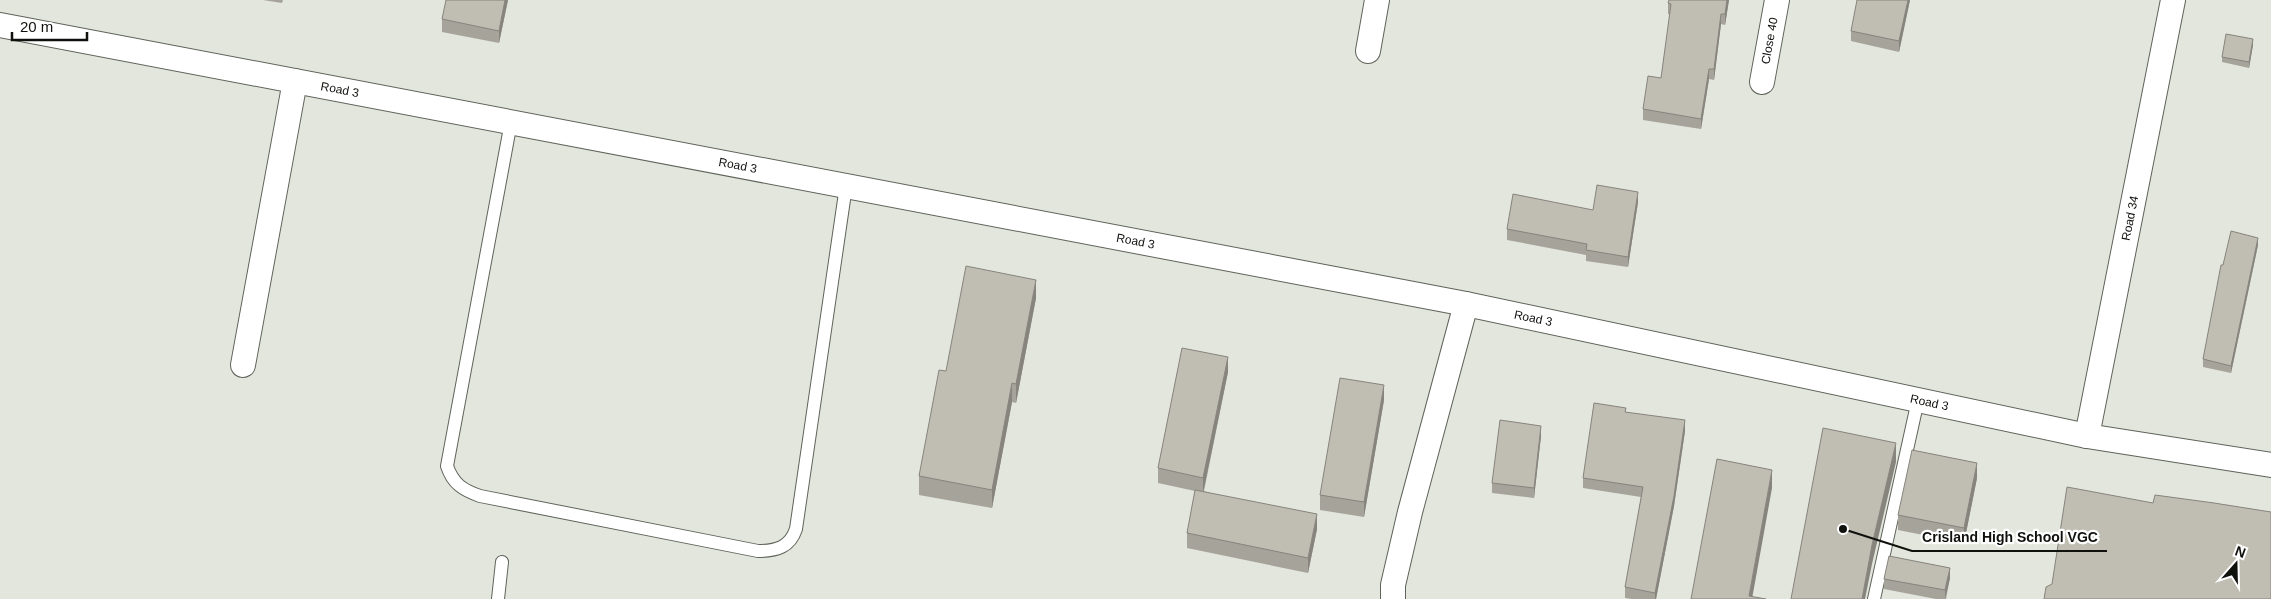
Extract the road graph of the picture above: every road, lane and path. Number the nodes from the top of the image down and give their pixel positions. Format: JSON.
{"nodes":[{"id":1,"x":1377,"y":0,"type":"edge"},
{"id":2,"x":1777,"y":0,"type":"edge"},
{"id":3,"x":2173,"y":0,"type":"edge"},
{"id":4,"x":0,"y":25,"type":"edge"},
{"id":5,"x":1368,"y":51,"type":"dead end"},
{"id":6,"x":296,"y":81,"type":"junction"},
{"id":7,"x":1762,"y":82,"type":"dead end"},
{"id":8,"x":511,"y":122,"type":"junction"},
{"id":9,"x":846,"y":186,"type":"junction"},
{"id":10,"x":1466,"y":304,"type":"junction"},
{"id":11,"x":243,"y":365,"type":"dead end"},
{"id":12,"x":1918,"y":400,"type":"junction"},
{"id":13,"x":2087,"y":436,"type":"junction"},
{"id":14,"x":2271,"y":466,"type":"edge"},
{"id":15,"x":502,"y":562,"type":"dead end"},
{"id":16,"x":498,"y":599,"type":"edge"},
{"id":17,"x":1393,"y":599,"type":"edge"},
{"id":18,"x":1874,"y":599,"type":"edge"}],
"edges":[{"from":1,"to":5,"type":"street"},
{"from":2,"to":7,"type":"street","name":"Close 40"},
{"from":3,"to":13,"type":"street","name":"Road 34"},
{"from":4,"to":6,"type":"street","name":"Road 3"},
{"from":6,"to":8,"type":"street","name":"Road 3"},
{"from":6,"to":11,"type":"street"},
{"from":8,"to":9,"type":"street","name":"Road 3"},
{"from":8,"to":9,"type":"lane"},
{"from":9,"to":10,"type":"street","name":"Road 3"},
{"from":10,"to":12,"type":"street","name":"Road 3"},
{"from":10,"to":17,"type":"street"},
{"from":12,"to":13,"type":"street","name":"Road 3"},
{"from":12,"to":18,"type":"lane"},
{"from":13,"to":14,"type":"street","name":"Road 3"},
{"from":15,"to":16,"type":"lane"}]}
